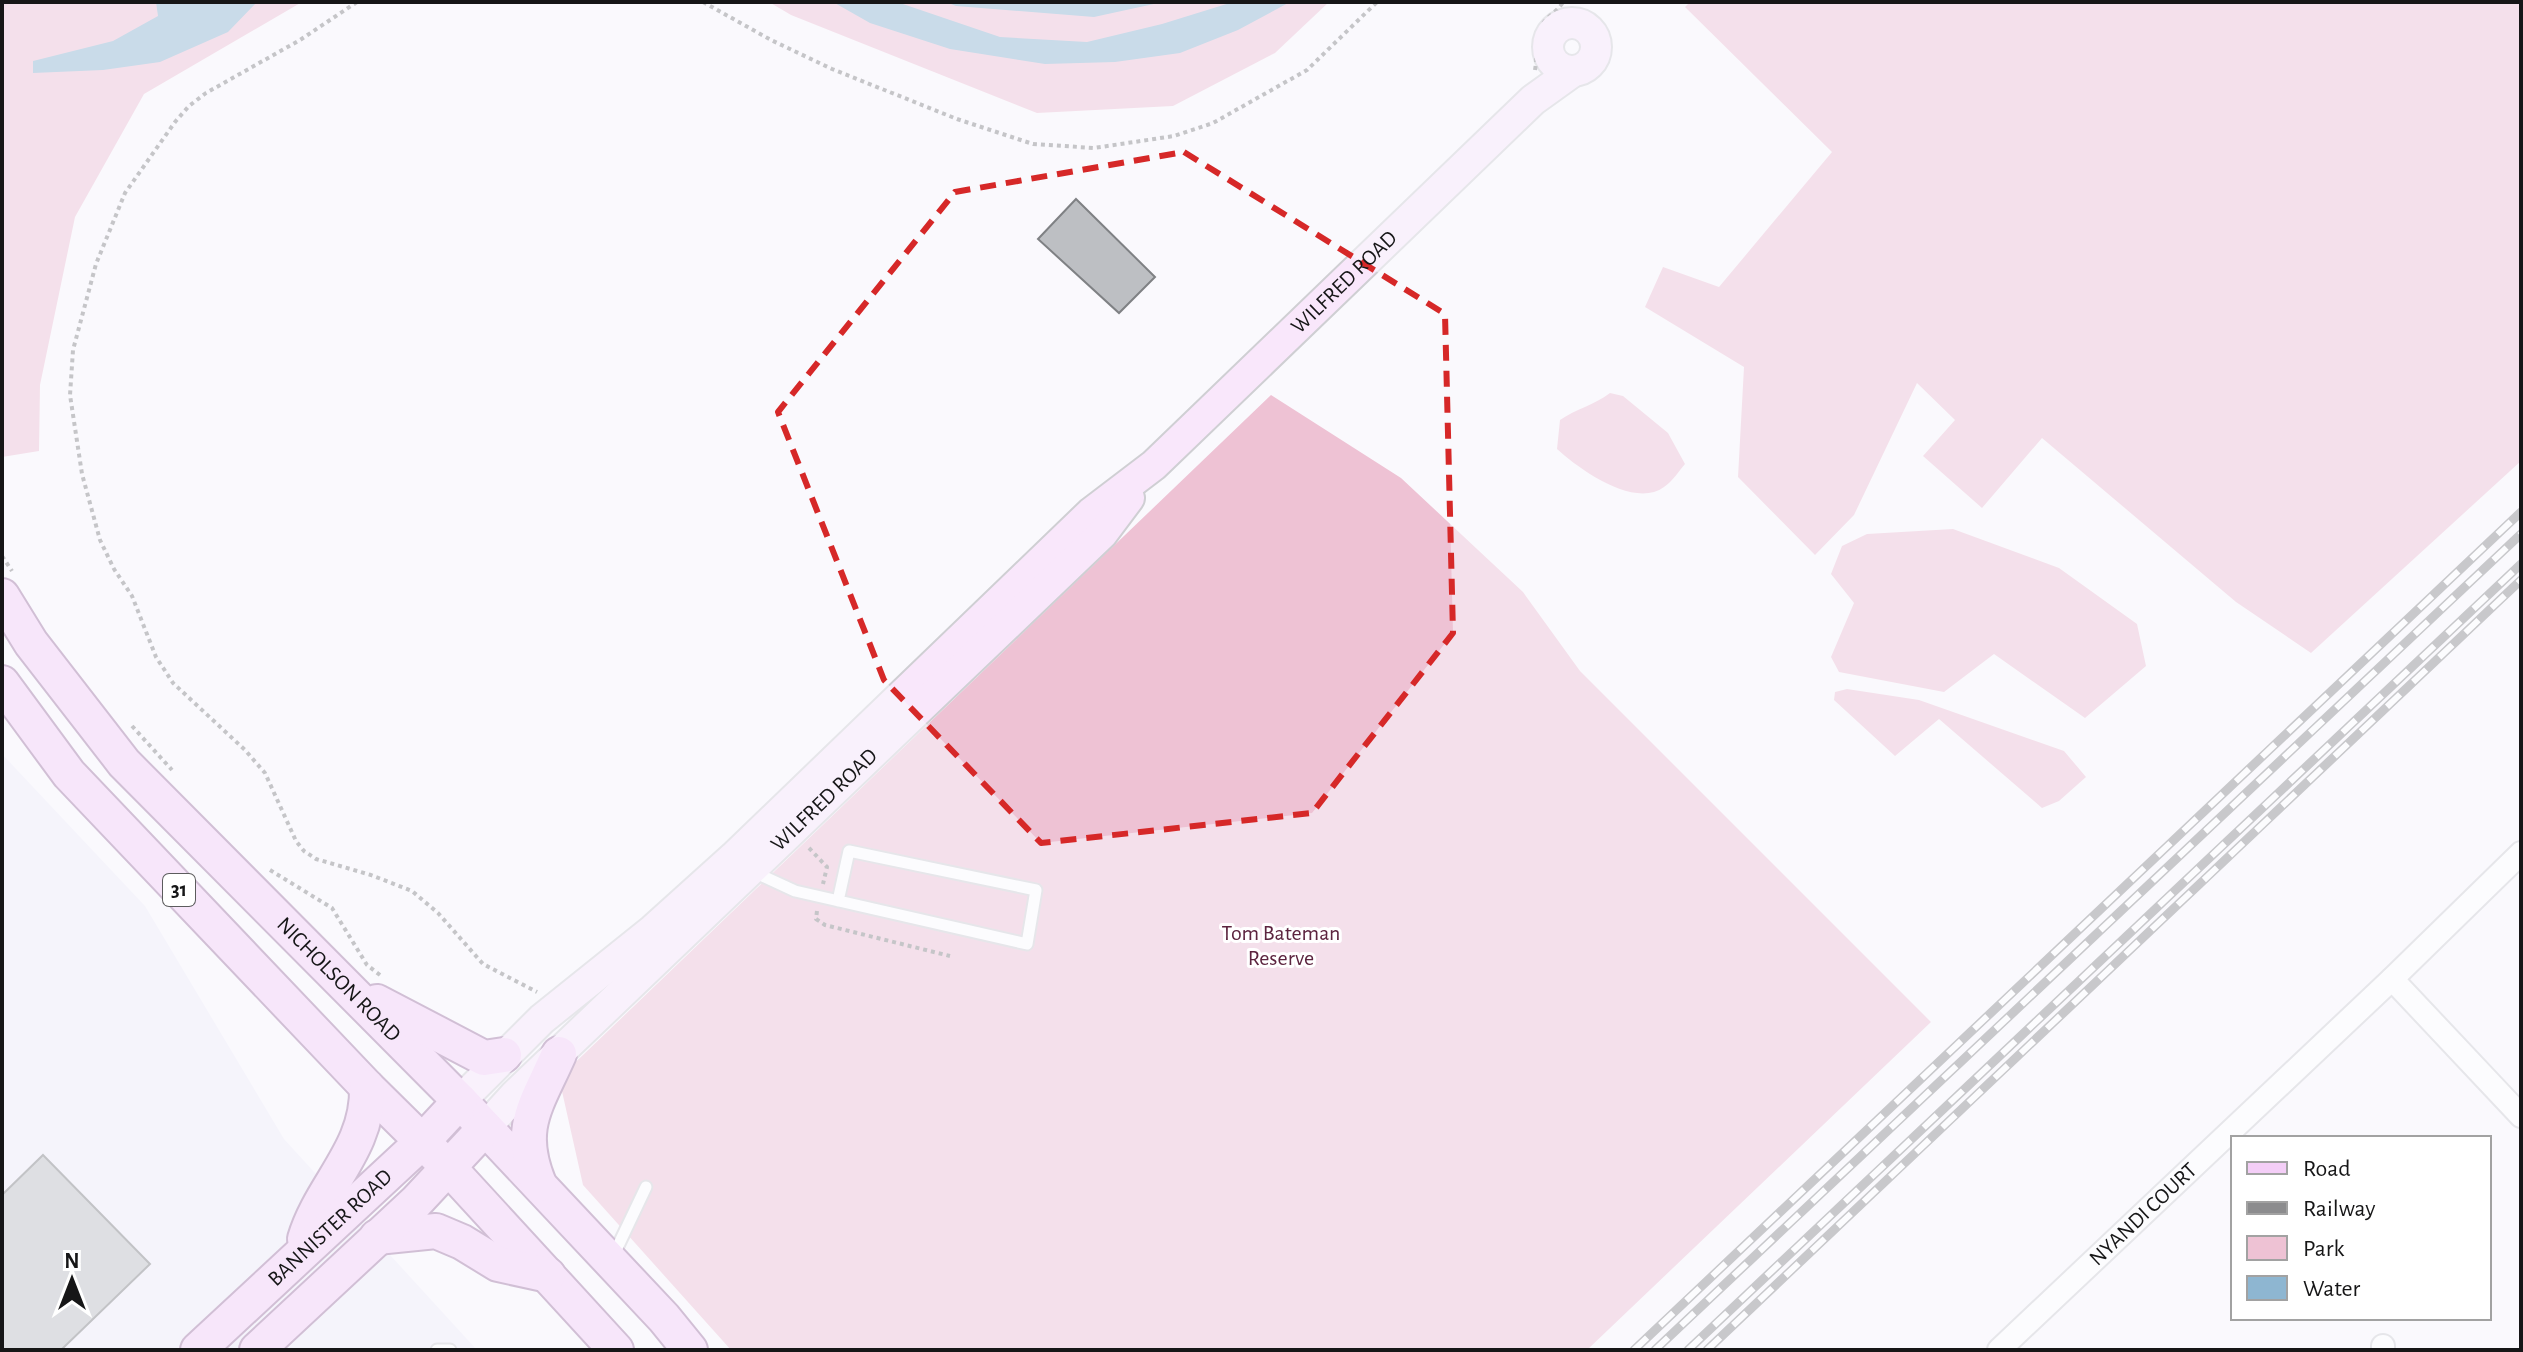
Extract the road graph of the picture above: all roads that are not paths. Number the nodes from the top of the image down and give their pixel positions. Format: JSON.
{"nodes":[{"id":1,"x":1579,"y":14,"type":"edge"},
{"id":2,"x":1561,"y":66,"type":"junction"},
{"id":3,"x":9,"y":586,"type":"edge"},
{"id":4,"x":2,"y":683,"type":"edge"},
{"id":5,"x":2521,"y":853,"type":"edge"},
{"id":6,"x":742,"y":863,"type":"junction"},
{"id":7,"x":838,"y":901,"type":"junction"},
{"id":8,"x":2392,"y":979,"type":"junction"},
{"id":9,"x":345,"y":984,"type":"junction"},
{"id":10,"x":559,"y":1054,"type":"junction"},
{"id":11,"x":504,"y":1055,"type":"junction"},
{"id":12,"x":367,"y":1087,"type":"junction"},
{"id":13,"x":460,"y":1101,"type":"junction"},
{"id":14,"x":2521,"y":1116,"type":"edge"},
{"id":15,"x":485,"y":1128,"type":"junction"},
{"id":16,"x":422,"y":1142,"type":"junction"},
{"id":17,"x":449,"y":1168,"type":"junction"},
{"id":18,"x":646,"y":1187,"type":"dead end"},
{"id":19,"x":541,"y":1188,"type":"junction"},
{"id":20,"x":377,"y":1237,"type":"junction"},
{"id":21,"x":301,"y":1252,"type":"junction"},
{"id":22,"x":615,"y":1268,"type":"junction"},
{"id":23,"x":548,"y":1275,"type":"junction"},
{"id":24,"x":198,"y":1350,"type":"edge"},
{"id":25,"x":257,"y":1350,"type":"edge"},
{"id":26,"x":437,"y":1350,"type":"edge"},
{"id":27,"x":450,"y":1350,"type":"edge"},
{"id":28,"x":616,"y":1350,"type":"edge"},
{"id":29,"x":690,"y":1350,"type":"edge"},
{"id":30,"x":1999,"y":1350,"type":"edge"}],
"edges":[{"from":1,"to":2,"type":"main road"},
{"from":1,"to":2,"type":"main road"},
{"from":2,"to":6,"type":"main road","name":"WILFRED ROAD"},
{"from":3,"to":9,"type":"main road","name":"NICHOLSON ROAD","number":"31"},
{"from":4,"to":12,"type":"main road","number":"31"},
{"from":5,"to":8,"type":"street","name":"NYANDI COURT"},
{"from":6,"to":7,"type":"lane"},
{"from":6,"to":10,"type":"main road","name":"WILFRED ROAD"},
{"from":6,"to":11,"type":"main road","name":"WILFRED ROAD"},
{"from":7,"to":7,"type":"lane"},
{"from":8,"to":14,"type":"street"},
{"from":8,"to":30,"type":"street","name":"NYANDI COURT"},
{"from":9,"to":11,"type":"main road"},
{"from":9,"to":13,"type":"main road","name":"NICHOLSON ROAD","number":"31"},
{"from":10,"to":15,"type":"main road","name":"WILFRED ROAD"},
{"from":10,"to":19,"type":"main road"},
{"from":11,"to":13,"type":"main road","name":"WILFRED ROAD"},
{"from":12,"to":16,"type":"main road","number":"31"},
{"from":12,"to":21,"type":"main road"},
{"from":13,"to":15,"type":"main road","name":"NICHOLSON ROAD","number":"31"},
{"from":13,"to":16,"type":"main road","name":"BANNISTER ROAD"},
{"from":15,"to":17,"type":"main road","name":"BANNISTER ROAD"},
{"from":15,"to":19,"type":"main road","name":"NICHOLSON ROAD","number":"31"},
{"from":16,"to":17,"type":"main road","number":"31"},
{"from":16,"to":21,"type":"main road","name":"BANNISTER ROAD"},
{"from":17,"to":20,"type":"main road","name":"BANNISTER ROAD"},
{"from":17,"to":23,"type":"main road","number":"31"},
{"from":18,"to":22,"type":"lane"},
{"from":19,"to":22,"type":"main road","name":"NICHOLSON ROAD","number":"31"},
{"from":20,"to":23,"type":"main road"},
{"from":20,"to":25,"type":"main road","name":"BANNISTER ROAD"},
{"from":21,"to":24,"type":"main road","name":"BANNISTER ROAD"},
{"from":22,"to":29,"type":"main road","name":"NICHOLSON ROAD","number":"31"},
{"from":23,"to":28,"type":"main road","number":"31"},
{"from":26,"to":27,"type":"lane"}]}
